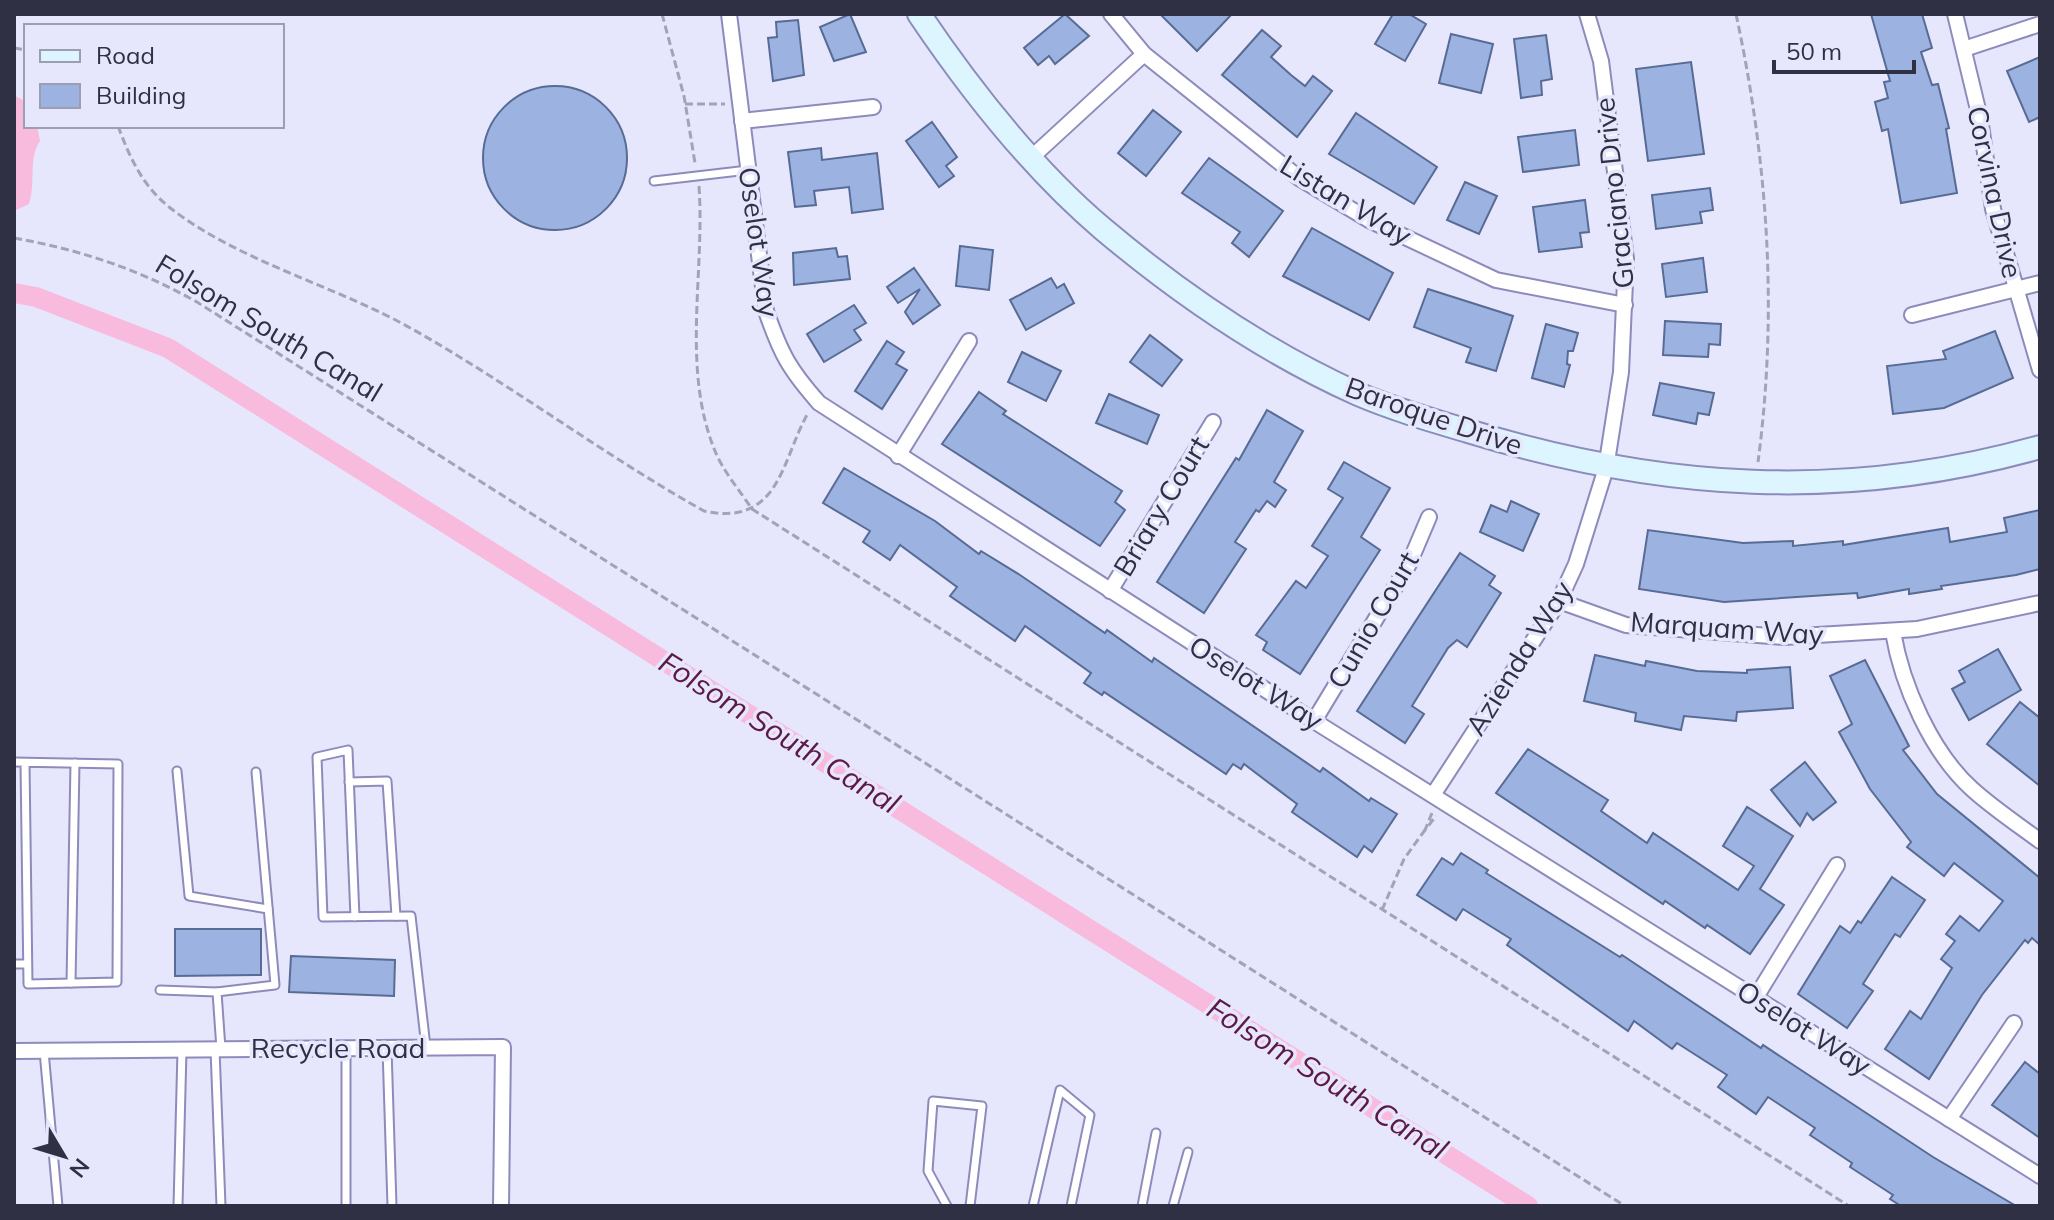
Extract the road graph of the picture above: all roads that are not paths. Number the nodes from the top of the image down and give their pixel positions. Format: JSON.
{"nodes":[{"id":1,"x":729,"y":14,"type":"edge"},
{"id":2,"x":919,"y":14,"type":"edge"},
{"id":3,"x":1111,"y":14,"type":"edge"},
{"id":4,"x":1587,"y":14,"type":"edge"},
{"id":5,"x":1955,"y":14,"type":"edge"},
{"id":6,"x":2040,"y":24,"type":"edge"},
{"id":7,"x":1964,"y":49,"type":"junction"},
{"id":8,"x":1144,"y":54,"type":"junction"},
{"id":9,"x":873,"y":107,"type":"dead end"},
{"id":10,"x":742,"y":121,"type":"junction"},
{"id":11,"x":1032,"y":157,"type":"junction"},
{"id":12,"x":748,"y":170,"type":"junction"},
{"id":13,"x":654,"y":181,"type":"dead end"},
{"id":14,"x":2040,"y":283,"type":"edge"},
{"id":15,"x":2016,"y":290,"type":"junction"},
{"id":16,"x":1625,"y":305,"type":"junction"},
{"id":17,"x":1912,"y":315,"type":"dead end"},
{"id":18,"x":969,"y":341,"type":"dead end"},
{"id":19,"x":2040,"y":370,"type":"edge"},
{"id":20,"x":1213,"y":422,"type":"dead end"},
{"id":21,"x":2040,"y":447,"type":"edge"},
{"id":22,"x":898,"y":456,"type":"junction"},
{"id":23,"x":1606,"y":468,"type":"junction"},
{"id":24,"x":1429,"y":517,"type":"dead end"},
{"id":25,"x":1110,"y":591,"type":"junction"},
{"id":26,"x":1559,"y":601,"type":"junction"},
{"id":27,"x":2040,"y":603,"type":"edge"},
{"id":28,"x":1893,"y":632,"type":"junction"},
{"id":29,"x":1314,"y":721,"type":"junction"},
{"id":30,"x":14,"y":762,"type":"edge"},
{"id":31,"x":25,"y":763,"type":"junction"},
{"id":32,"x":75,"y":763,"type":"junction"},
{"id":33,"x":177,"y":771,"type":"dead end"},
{"id":34,"x":256,"y":772,"type":"dead end"},
{"id":35,"x":349,"y":782,"type":"junction"},
{"id":36,"x":1433,"y":795,"type":"junction"},
{"id":37,"x":2040,"y":841,"type":"edge"},
{"id":38,"x":1837,"y":865,"type":"dead end"},
{"id":39,"x":268,"y":909,"type":"junction"},
{"id":40,"x":396,"y":916,"type":"junction"},
{"id":41,"x":355,"y":917,"type":"junction"},
{"id":42,"x":14,"y":964,"type":"edge"},
{"id":43,"x":27,"y":964,"type":"junction"},
{"id":44,"x":71,"y":983,"type":"junction"},
{"id":45,"x":160,"y":990,"type":"dead end"},
{"id":46,"x":217,"y":992,"type":"junction"},
{"id":47,"x":1756,"y":997,"type":"junction"},
{"id":48,"x":2014,"y":1023,"type":"dead end"},
{"id":49,"x":426,"y":1047,"type":"junction"},
{"id":50,"x":346,"y":1048,"type":"junction"},
{"id":51,"x":387,"y":1048,"type":"junction"},
{"id":52,"x":218,"y":1049,"type":"junction"},
{"id":53,"x":182,"y":1050,"type":"junction"},
{"id":54,"x":14,"y":1051,"type":"edge"},
{"id":55,"x":44,"y":1051,"type":"junction"},
{"id":56,"x":1949,"y":1119,"type":"junction"},
{"id":57,"x":1156,"y":1133,"type":"dead end"},
{"id":58,"x":1188,"y":1152,"type":"dead end"},
{"id":59,"x":2040,"y":1176,"type":"edge"},
{"id":60,"x":58,"y":1206,"type":"edge"},
{"id":61,"x":178,"y":1206,"type":"edge"},
{"id":62,"x":221,"y":1206,"type":"edge"},
{"id":63,"x":346,"y":1206,"type":"edge"},
{"id":64,"x":392,"y":1206,"type":"edge"},
{"id":65,"x":501,"y":1206,"type":"edge"},
{"id":66,"x":947,"y":1206,"type":"edge"},
{"id":67,"x":970,"y":1206,"type":"edge"},
{"id":68,"x":1033,"y":1206,"type":"edge"},
{"id":69,"x":1071,"y":1206,"type":"edge"},
{"id":70,"x":1142,"y":1206,"type":"edge"},
{"id":71,"x":1173,"y":1206,"type":"edge"}],
"edges":[{"from":1,"to":10,"type":"street","name":"Oselot Way"},
{"from":2,"to":11,"type":"street","name":"Baroque Drive"},
{"from":3,"to":8,"type":"street","name":"Listan Way"},
{"from":4,"to":16,"type":"street","name":"Graciano Drive"},
{"from":5,"to":7,"type":"street","name":"Corvina Drive"},
{"from":6,"to":7,"type":"street"},
{"from":7,"to":15,"type":"street","name":"Corvina Drive"},
{"from":8,"to":11,"type":"street"},
{"from":8,"to":16,"type":"street","name":"Listan Way"},
{"from":9,"to":10,"type":"street"},
{"from":10,"to":12,"type":"street","name":"Oselot Way"},
{"from":11,"to":23,"type":"street","name":"Baroque Drive"},
{"from":12,"to":13,"type":"lane"},
{"from":12,"to":22,"type":"street","name":"Oselot Way"},
{"from":14,"to":15,"type":"street"},
{"from":15,"to":17,"type":"street"},
{"from":15,"to":19,"type":"street","name":"Corvina Drive"},
{"from":16,"to":23,"type":"street","name":"Graciano Drive"},
{"from":18,"to":22,"type":"street"},
{"from":20,"to":25,"type":"street","name":"Briary Court"},
{"from":21,"to":23,"type":"street","name":"Baroque Drive"},
{"from":22,"to":25,"type":"street","name":"Oselot Way"},
{"from":23,"to":26,"type":"street","name":"Azienda Way"},
{"from":24,"to":29,"type":"street","name":"Cunio Court"},
{"from":25,"to":29,"type":"street","name":"Oselot Way"},
{"from":26,"to":28,"type":"street","name":"Marquam Way"},
{"from":26,"to":36,"type":"street","name":"Azienda Way"},
{"from":27,"to":28,"type":"street","name":"Marquam Way"},
{"from":28,"to":37,"type":"street"},
{"from":29,"to":36,"type":"street","name":"Oselot Way"},
{"from":30,"to":31,"type":"lane"},
{"from":31,"to":32,"type":"lane"},
{"from":31,"to":43,"type":"lane"},
{"from":32,"to":44,"type":"lane"},
{"from":32,"to":44,"type":"lane"},
{"from":33,"to":39,"type":"lane"},
{"from":34,"to":39,"type":"lane"},
{"from":35,"to":40,"type":"lane"},
{"from":35,"to":41,"type":"lane"},
{"from":35,"to":41,"type":"lane"},
{"from":36,"to":47,"type":"street","name":"Oselot Way"},
{"from":38,"to":47,"type":"street"},
{"from":39,"to":46,"type":"lane"},
{"from":40,"to":41,"type":"lane"},
{"from":40,"to":49,"type":"lane"},
{"from":42,"to":43,"type":"lane"},
{"from":43,"to":44,"type":"lane"},
{"from":45,"to":46,"type":"lane"},
{"from":46,"to":52,"type":"lane"},
{"from":47,"to":56,"type":"street","name":"Oselot Way"},
{"from":48,"to":56,"type":"street"},
{"from":49,"to":51,"type":"street","name":"Recycle Road"},
{"from":49,"to":65,"type":"street","name":"Recycle Road"},
{"from":50,"to":51,"type":"street","name":"Recycle Road"},
{"from":50,"to":52,"type":"street","name":"Recycle Road"},
{"from":50,"to":63,"type":"lane"},
{"from":51,"to":64,"type":"lane"},
{"from":52,"to":53,"type":"street","name":"Recycle Road"},
{"from":52,"to":62,"type":"lane"},
{"from":53,"to":55,"type":"street","name":"Recycle Road"},
{"from":53,"to":61,"type":"lane"},
{"from":54,"to":55,"type":"street","name":"Recycle Road"},
{"from":55,"to":60,"type":"lane"},
{"from":56,"to":59,"type":"street","name":"Oselot Way"},
{"from":57,"to":70,"type":"lane"},
{"from":58,"to":71,"type":"lane"},
{"from":66,"to":67,"type":"lane"},
{"from":68,"to":69,"type":"lane"}]}
